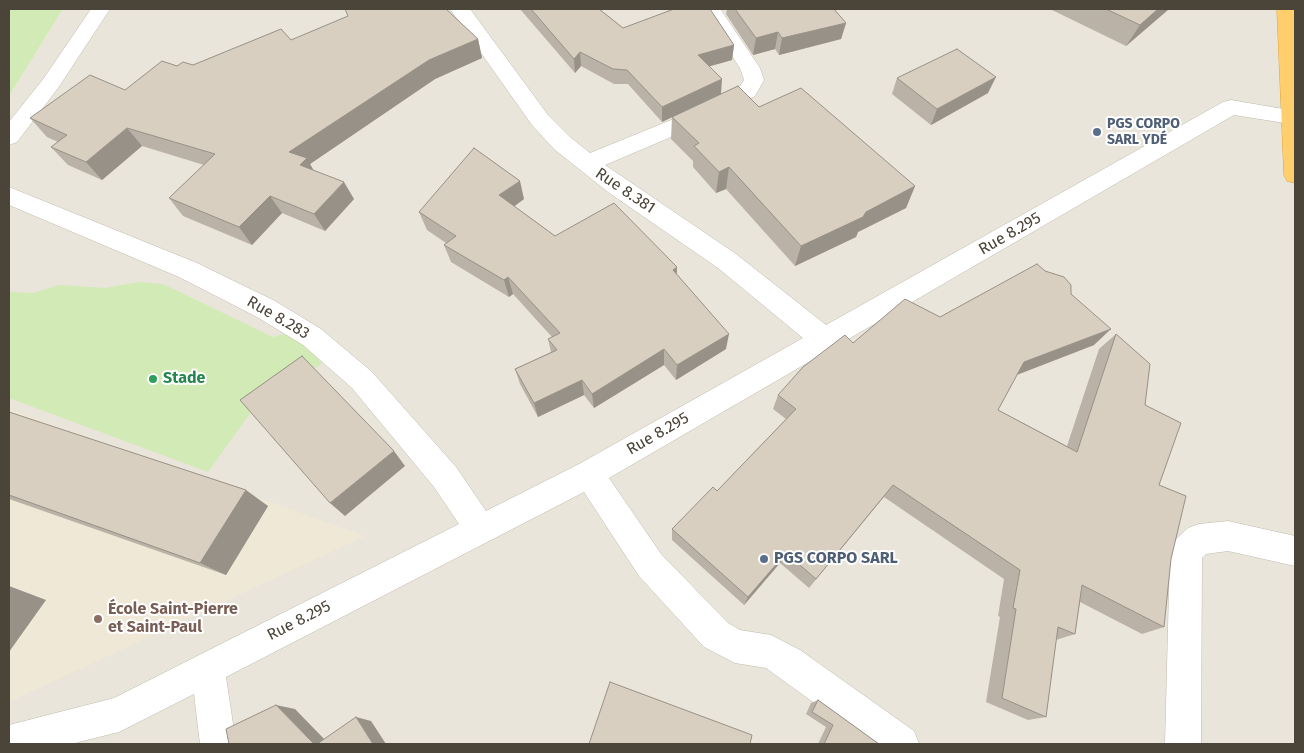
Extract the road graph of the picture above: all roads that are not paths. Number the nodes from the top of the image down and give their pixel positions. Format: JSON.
{"nodes":[{"id":1,"x":100,"y":9,"type":"edge"},
{"id":2,"x":460,"y":9,"type":"edge"},
{"id":3,"x":1287,"y":9,"type":"edge"},
{"id":4,"x":714,"y":14,"type":"edge"},
{"id":5,"x":1291,"y":117,"type":"junction"},
{"id":6,"x":9,"y":137,"type":"edge"},
{"id":7,"x":586,"y":164,"type":"junction"},
{"id":8,"x":1295,"y":175,"type":"edge"},
{"id":9,"x":9,"y":196,"type":"edge"},
{"id":10,"x":824,"y":340,"type":"junction"},
{"id":11,"x":589,"y":474,"type":"junction"},
{"id":12,"x":480,"y":528,"type":"junction"},
{"id":13,"x":1295,"y":551,"type":"edge"},
{"id":14,"x":208,"y":668,"type":"junction"},
{"id":15,"x":9,"y":743,"type":"edge"},
{"id":16,"x":218,"y":744,"type":"edge"},
{"id":17,"x":901,"y":744,"type":"edge"},
{"id":18,"x":1183,"y":744,"type":"edge"}],
"edges":[{"from":1,"to":6,"type":"street"},
{"from":2,"to":7,"type":"street","name":"Rue 8.381"},
{"from":3,"to":5,"type":"highway"},
{"from":4,"to":7,"type":"street"},
{"from":5,"to":8,"type":"highway"},
{"from":5,"to":10,"type":"street","name":"Rue 8.295"},
{"from":7,"to":10,"type":"street","name":"Rue 8.381"},
{"from":9,"to":12,"type":"street","name":"Rue 8.283"},
{"from":10,"to":11,"type":"street","name":"Rue 8.295"},
{"from":11,"to":12,"type":"street","name":"Rue 8.295"},
{"from":11,"to":17,"type":"street"},
{"from":12,"to":14,"type":"street","name":"Rue 8.295"},
{"from":13,"to":18,"type":"street"},
{"from":14,"to":15,"type":"street","name":"Rue 8.295"},
{"from":14,"to":16,"type":"street"}]}
